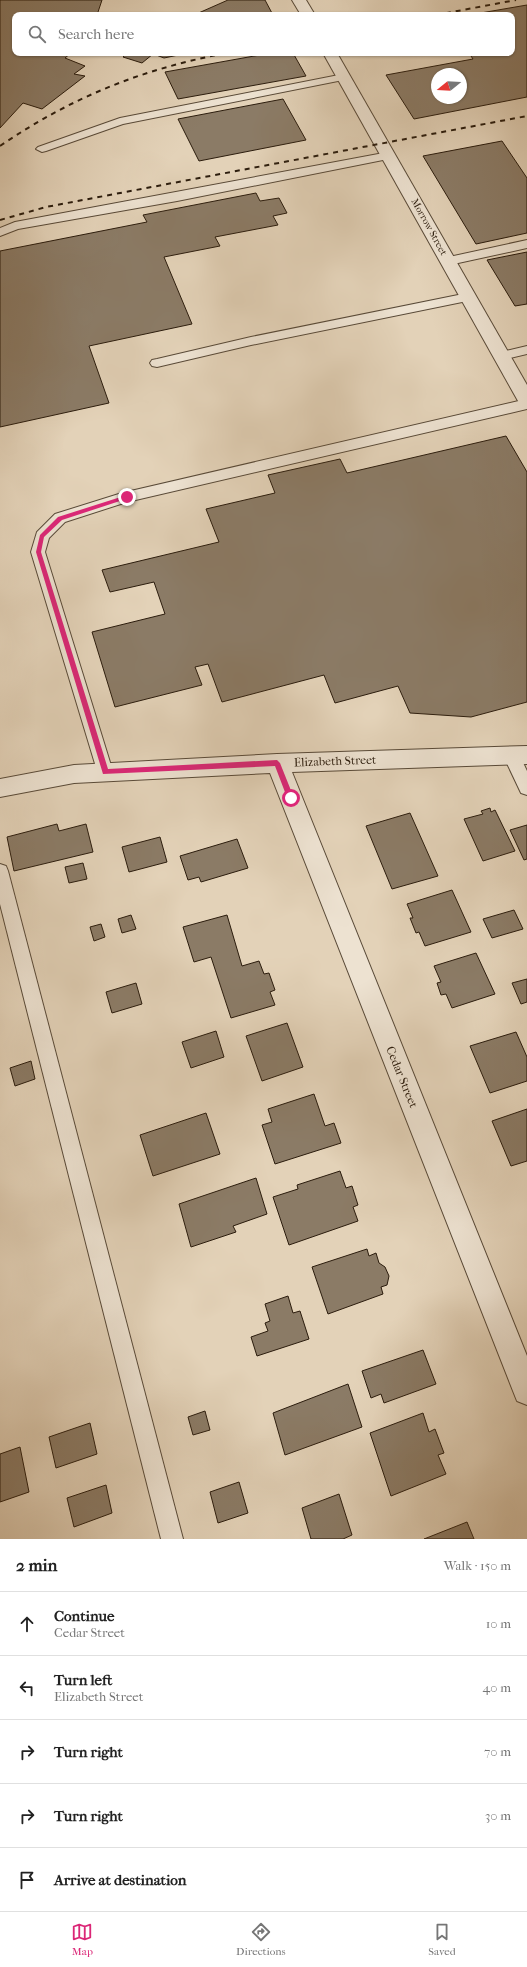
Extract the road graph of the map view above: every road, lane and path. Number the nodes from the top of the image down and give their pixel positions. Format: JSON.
{"nodes":[{"id":1,"x":300,"y":0,"type":"edge"},
{"id":2,"x":306,"y":12,"type":"edge"},
{"id":3,"x":332,"y":56,"type":"edge"},
{"id":4,"x":344,"y":78,"type":"junction"},
{"id":5,"x":42,"y":149,"type":"dead end"},
{"id":6,"x":389,"y":156,"type":"junction"},
{"id":7,"x":0,"y":232,"type":"edge"},
{"id":8,"x":527,"y":244,"type":"edge"},
{"id":9,"x":449,"y":261,"type":"junction"},
{"id":10,"x":468,"y":297,"type":"junction"},
{"id":11,"x":527,"y":350,"type":"edge"},
{"id":12,"x":502,"y":356,"type":"junction"},
{"id":13,"x":158,"y":363,"type":"dead end"},
{"id":14,"x":527,"y":401,"type":"edge"},
{"id":15,"x":527,"y":404,"type":"edge"},
{"id":16,"x":519,"y":755,"type":"edge"},
{"id":17,"x":277,"y":763,"type":"junction"},
{"id":18,"x":105,"y":772,"type":"junction"},
{"id":19,"x":0,"y":788,"type":"edge"},
{"id":20,"x":527,"y":788,"type":"edge"},
{"id":21,"x":0,"y":871,"type":"edge"},
{"id":22,"x":527,"y":1391,"type":"edge"},
{"id":23,"x":172,"y":1539,"type":"edge"}],
"edges":[{"from":1,"to":2,"type":"street"},
{"from":3,"to":4,"type":"street","name":"Morrow Street"},
{"from":4,"to":5,"type":"lane"},
{"from":4,"to":6,"type":"street","name":"Morrow Street"},
{"from":6,"to":7,"type":"lane"},
{"from":6,"to":9,"type":"street","name":"Morrow Street"},
{"from":8,"to":9,"type":"lane"},
{"from":9,"to":10,"type":"street","name":"Morrow Street"},
{"from":10,"to":12,"type":"street","name":"Morrow Street"},
{"from":10,"to":13,"type":"lane"},
{"from":11,"to":12,"type":"lane"},
{"from":12,"to":14,"type":"street","name":"Morrow Street"},
{"from":15,"to":18,"type":"lane"},
{"from":16,"to":17,"type":"street","name":"Elizabeth Street"},
{"from":16,"to":20,"type":"lane"},
{"from":17,"to":18,"type":"street","name":"Elizabeth Street"},
{"from":17,"to":22,"type":"street","name":"Cedar Street"},
{"from":18,"to":19,"type":"street","name":"Elizabeth Street"},
{"from":21,"to":23,"type":"lane"}]}
